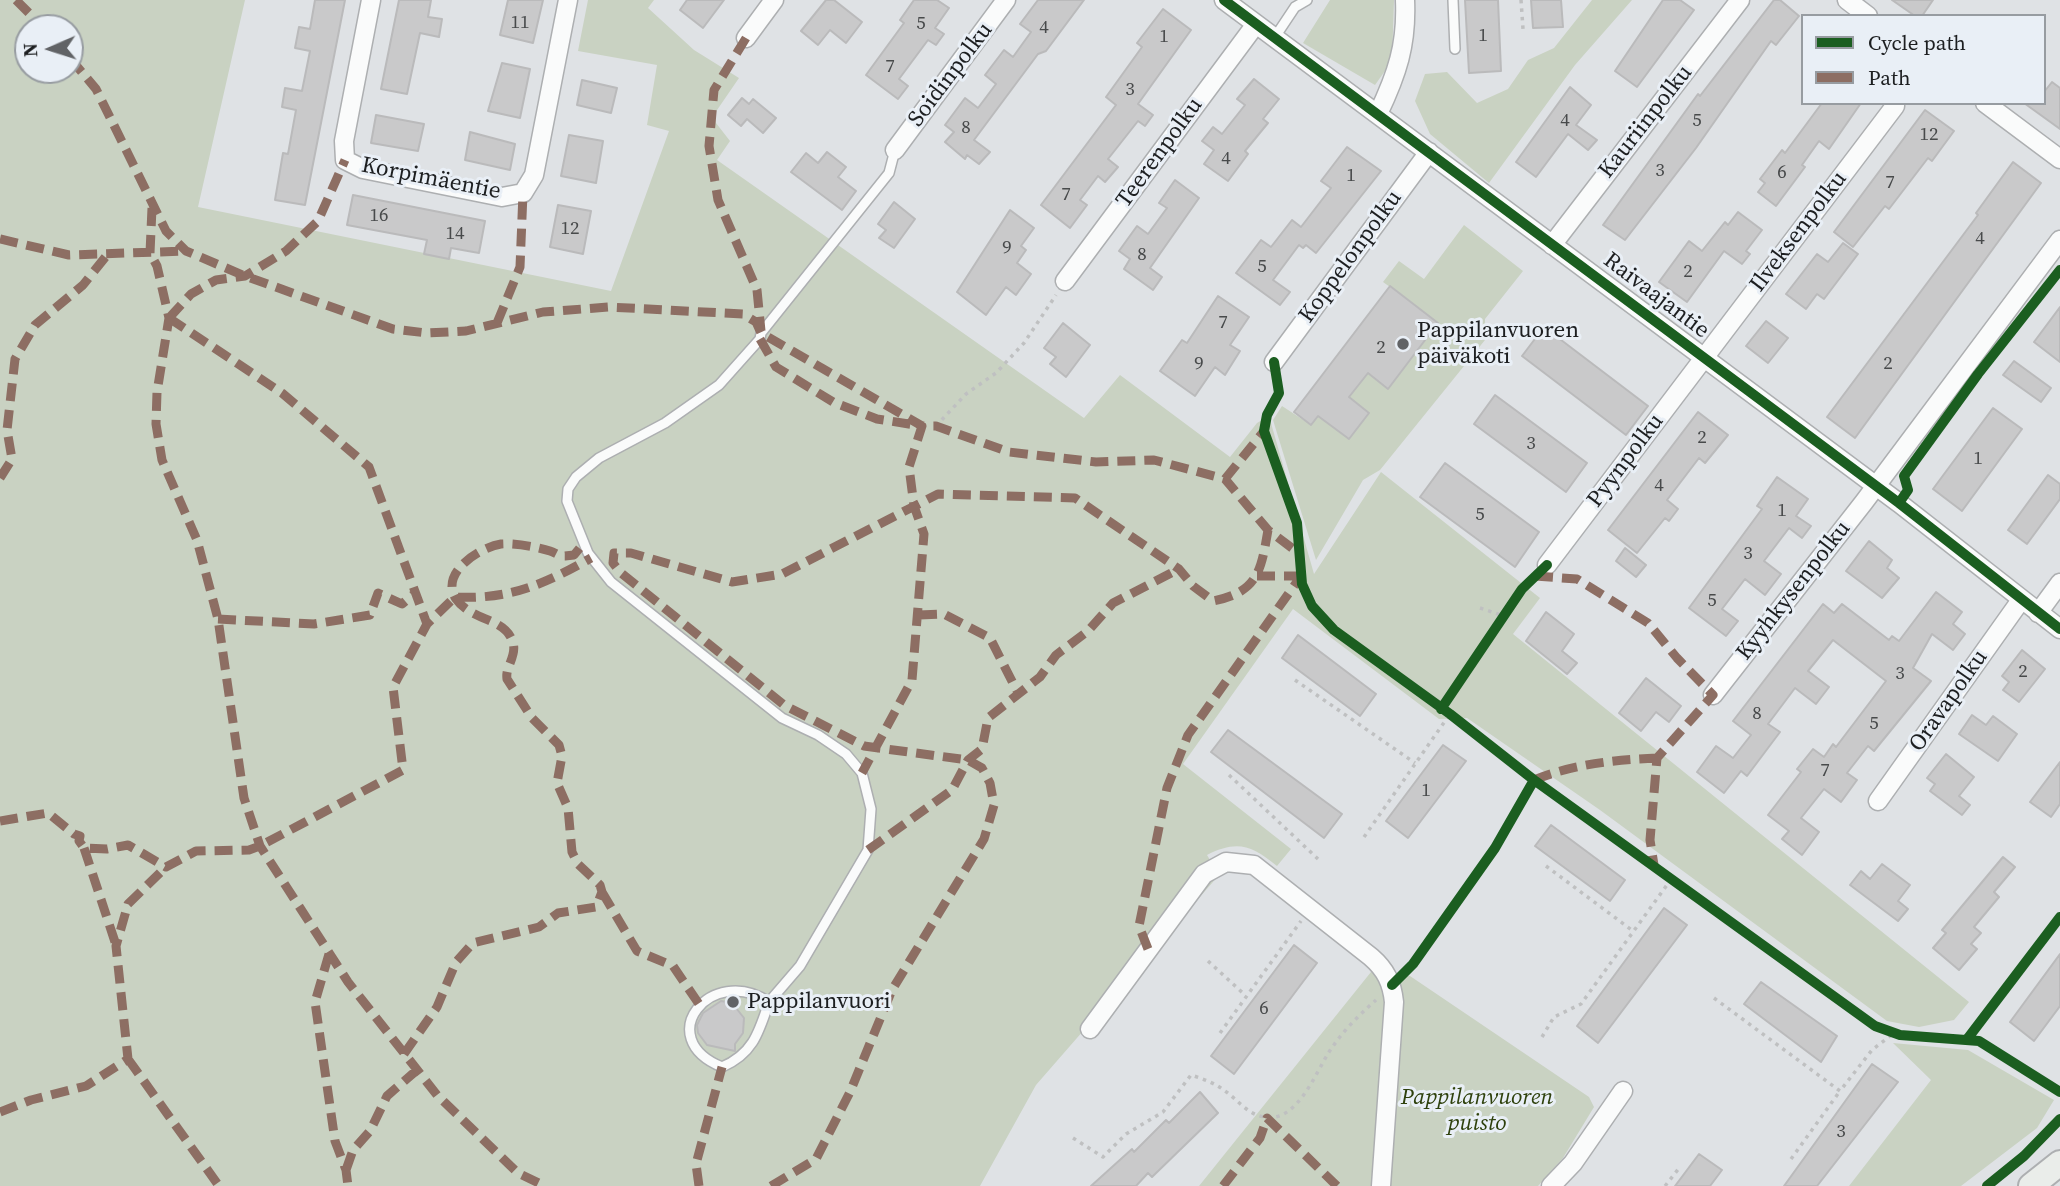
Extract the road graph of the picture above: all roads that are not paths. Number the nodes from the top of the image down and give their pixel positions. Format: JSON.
{"nodes":[{"id":1,"x":371,"y":0,"type":"edge"},
{"id":2,"x":568,"y":0,"type":"edge"},
{"id":3,"x":774,"y":0,"type":"edge"},
{"id":4,"x":1006,"y":0,"type":"edge"},
{"id":5,"x":1224,"y":0,"type":"edge"},
{"id":6,"x":1307,"y":0,"type":"edge"},
{"id":7,"x":1405,"y":0,"type":"edge"},
{"id":8,"x":1453,"y":0,"type":"edge"},
{"id":9,"x":1740,"y":0,"type":"edge"},
{"id":10,"x":1847,"y":0,"type":"edge"},
{"id":11,"x":1865,"y":14,"type":"edge"},
{"id":12,"x":1256,"y":24,"type":"junction"},
{"id":13,"x":1275,"y":37,"type":"junction"},
{"id":14,"x":746,"y":38,"type":"dead end"},
{"id":15,"x":1455,"y":50,"type":"dead end"},
{"id":16,"x":1988,"y":105,"type":"edge"},
{"id":17,"x":1895,"y":106,"type":"dead end"},
{"id":18,"x":1378,"y":114,"type":"junction"},
{"id":19,"x":895,"y":150,"type":"joint"},
{"id":20,"x":1429,"y":152,"type":"junction"},
{"id":21,"x":2060,"y":159,"type":"edge"},
{"id":22,"x":2060,"y":240,"type":"edge"},
{"id":23,"x":1552,"y":245,"type":"junction"},
{"id":24,"x":1065,"y":281,"type":"road end"},
{"id":25,"x":1704,"y":358,"type":"junction"},
{"id":26,"x":1274,"y":362,"type":"dead end"},
{"id":27,"x":1874,"y":485,"type":"junction"},
{"id":28,"x":1547,"y":565,"type":"dead end"},
{"id":29,"x":2060,"y":583,"type":"edge"},
{"id":30,"x":2021,"y":600,"type":"junction"},
{"id":31,"x":2038,"y":613,"type":"junction"},
{"id":32,"x":2060,"y":629,"type":"edge"},
{"id":33,"x":1713,"y":695,"type":"dead end"},
{"id":34,"x":1878,"y":801,"type":"dead end"},
{"id":35,"x":769,"y":1002,"type":"junction"},
{"id":36,"x":1090,"y":1029,"type":"dead end"},
{"id":37,"x":1623,"y":1091,"type":"dead end"},
{"id":38,"x":2060,"y":1163,"type":"edge"},
{"id":39,"x":1381,"y":1186,"type":"edge"},
{"id":40,"x":1551,"y":1186,"type":"edge"},
{"id":41,"x":2031,"y":1186,"type":"edge"}],
"edges":[{"from":1,"to":2,"type":"street","name":"Korpimäentie"},
{"from":3,"to":14,"type":"street"},
{"from":4,"to":19,"type":"street","name":"Soidinpolku"},
{"from":5,"to":12,"type":"street","name":"Raivaajantie"},
{"from":6,"to":13,"type":"lane"},
{"from":7,"to":18,"type":"street"},
{"from":8,"to":15,"type":"lane"},
{"from":9,"to":23,"type":"street","name":"Kauriinpolku"},
{"from":10,"to":11,"type":"street"},
{"from":12,"to":13,"type":"street","name":"Raivaajantie"},
{"from":12,"to":24,"type":"street","name":"Teerenpolku"},
{"from":13,"to":18,"type":"street","name":"Raivaajantie"},
{"from":16,"to":21,"type":"street"},
{"from":17,"to":25,"type":"street","name":"Ilveksenpolku"},
{"from":18,"to":20,"type":"street","name":"Raivaajantie"},
{"from":19,"to":35,"type":"lane"},
{"from":20,"to":23,"type":"street","name":"Raivaajantie"},
{"from":20,"to":26,"type":"street","name":"Koppelonpolku"},
{"from":22,"to":27,"type":"street","name":"Kyyhkysenpolku"},
{"from":23,"to":25,"type":"street","name":"Raivaajantie"},
{"from":25,"to":27,"type":"street","name":"Raivaajantie"},
{"from":25,"to":28,"type":"street","name":"Pyynpolku"},
{"from":27,"to":30,"type":"street","name":"Raivaajantie"},
{"from":27,"to":33,"type":"street","name":"Kyyhkysenpolku"},
{"from":29,"to":31,"type":"street"},
{"from":30,"to":31,"type":"street","name":"Raivaajantie"},
{"from":30,"to":34,"type":"street","name":"Oravapolku"},
{"from":31,"to":32,"type":"street","name":"Raivaajantie"},
{"from":35,"to":35,"type":"lane"},
{"from":36,"to":39,"type":"street"},
{"from":37,"to":40,"type":"street"},
{"from":38,"to":41,"type":"main road"}]}
